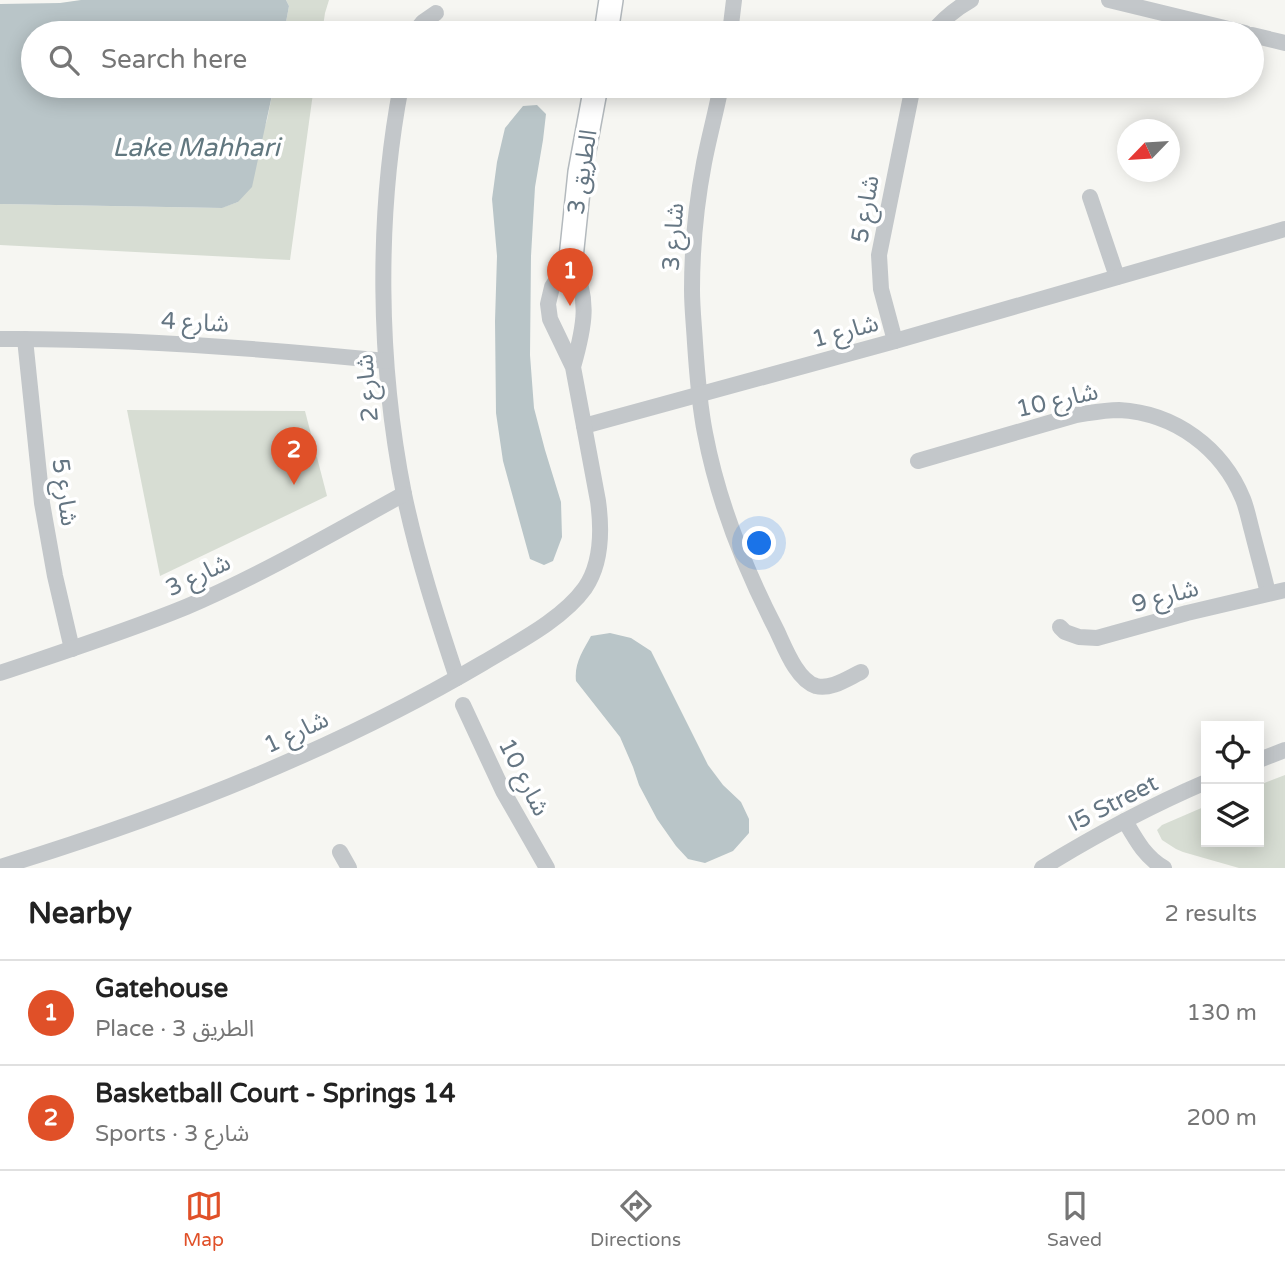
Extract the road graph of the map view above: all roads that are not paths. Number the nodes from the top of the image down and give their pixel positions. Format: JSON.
{"nodes":[{"id":1,"x":611,"y":0,"type":"edge"},
{"id":2,"x":734,"y":0,"type":"edge"},
{"id":3,"x":971,"y":0,"type":"edge"},
{"id":4,"x":1109,"y":0,"type":"edge"},
{"id":5,"x":436,"y":13,"type":"dead end"},
{"id":6,"x":424,"y":21,"type":"edge"},
{"id":7,"x":608,"y":21,"type":"edge"},
{"id":8,"x":731,"y":21,"type":"edge"},
{"id":9,"x":941,"y":21,"type":"edge"},
{"id":10,"x":1196,"y":21,"type":"edge"},
{"id":11,"x":1264,"y":38,"type":"edge"},
{"id":12,"x":1285,"y":43,"type":"edge"},
{"id":13,"x":399,"y":98,"type":"edge"},
{"id":14,"x":594,"y":98,"type":"edge"},
{"id":15,"x":719,"y":98,"type":"edge"},
{"id":16,"x":911,"y":98,"type":"edge"},
{"id":17,"x":1090,"y":197,"type":"dead end"},
{"id":18,"x":1285,"y":229,"type":"edge"},
{"id":19,"x":570,"y":258,"type":"junction"},
{"id":20,"x":1117,"y":277,"type":"junction"},
{"id":21,"x":25,"y":339,"type":"junction"},
{"id":22,"x":0,"y":340,"type":"edge"},
{"id":23,"x":895,"y":341,"type":"junction"},
{"id":24,"x":386,"y":361,"type":"junction"},
{"id":25,"x":573,"y":368,"type":"junction"},
{"id":26,"x":699,"y":394,"type":"junction"},
{"id":27,"x":584,"y":426,"type":"junction"},
{"id":28,"x":918,"y":461,"type":"dead end"},
{"id":29,"x":404,"y":494,"type":"junction"},
{"id":30,"x":1285,"y":590,"type":"edge"},
{"id":31,"x":1268,"y":593,"type":"junction"},
{"id":32,"x":1059,"y":627,"type":"dead end"},
{"id":33,"x":72,"y":649,"type":"junction"},
{"id":34,"x":861,"y":672,"type":"dead end"},
{"id":35,"x":0,"y":673,"type":"edge"},
{"id":36,"x":457,"y":678,"type":"junction"},
{"id":37,"x":463,"y":705,"type":"dead end"},
{"id":38,"x":1285,"y":750,"type":"edge"},
{"id":39,"x":1264,"y":758,"type":"edge"},
{"id":40,"x":1202,"y":784,"type":"edge"},
{"id":41,"x":1125,"y":821,"type":"junction"},
{"id":42,"x":340,"y":852,"type":"dead end"},
{"id":43,"x":0,"y":867,"type":"edge"},
{"id":44,"x":349,"y":868,"type":"edge"},
{"id":45,"x":547,"y":868,"type":"edge"},
{"id":46,"x":1042,"y":868,"type":"edge"},
{"id":47,"x":1164,"y":868,"type":"edge"}],
"edges":[{"from":1,"to":7,"type":"street"},
{"from":2,"to":8,"type":"street"},
{"from":3,"to":9,"type":"street"},
{"from":4,"to":10,"type":"street"},
{"from":5,"to":6,"type":"street"},
{"from":11,"to":12,"type":"street"},
{"from":13,"to":24,"type":"street","name":"شارع 2"},
{"from":14,"to":19,"type":"street","name":"3 الطريق"},
{"from":15,"to":26,"type":"street","name":"شارع 3"},
{"from":16,"to":23,"type":"street","name":"شارع 5"},
{"from":17,"to":20,"type":"street"},
{"from":18,"to":20,"type":"street","name":"شارع 1"},
{"from":19,"to":25,"type":"street","name":"3 الطريق"},
{"from":19,"to":25,"type":"street","name":"3 الطريق"},
{"from":20,"to":23,"type":"street","name":"شارع 1"},
{"from":21,"to":22,"type":"street","name":"شارع 4"},
{"from":21,"to":24,"type":"street","name":"شارع 4"},
{"from":21,"to":33,"type":"street","name":"شارع 5"},
{"from":23,"to":26,"type":"street","name":"شارع 1"},
{"from":24,"to":29,"type":"street","name":"شارع 2"},
{"from":25,"to":27,"type":"street"},
{"from":26,"to":27,"type":"street","name":"شارع 1"},
{"from":26,"to":34,"type":"street"},
{"from":27,"to":36,"type":"street","name":"شارع 1"},
{"from":28,"to":31,"type":"street","name":"شارع 10"},
{"from":29,"to":33,"type":"street","name":"شارع 3"},
{"from":29,"to":36,"type":"street","name":"شارع 2"},
{"from":30,"to":31,"type":"street","name":"شارع 9"},
{"from":31,"to":32,"type":"street","name":"شارع 9"},
{"from":33,"to":35,"type":"street","name":"شارع 3"},
{"from":36,"to":43,"type":"street","name":"شارع 1"},
{"from":37,"to":45,"type":"street","name":"شارع 10"},
{"from":38,"to":39,"type":"street"},
{"from":40,"to":41,"type":"street","name":"I5 Street"},
{"from":41,"to":46,"type":"street","name":"I5 Street"},
{"from":41,"to":47,"type":"street"},
{"from":42,"to":44,"type":"street"}]}
